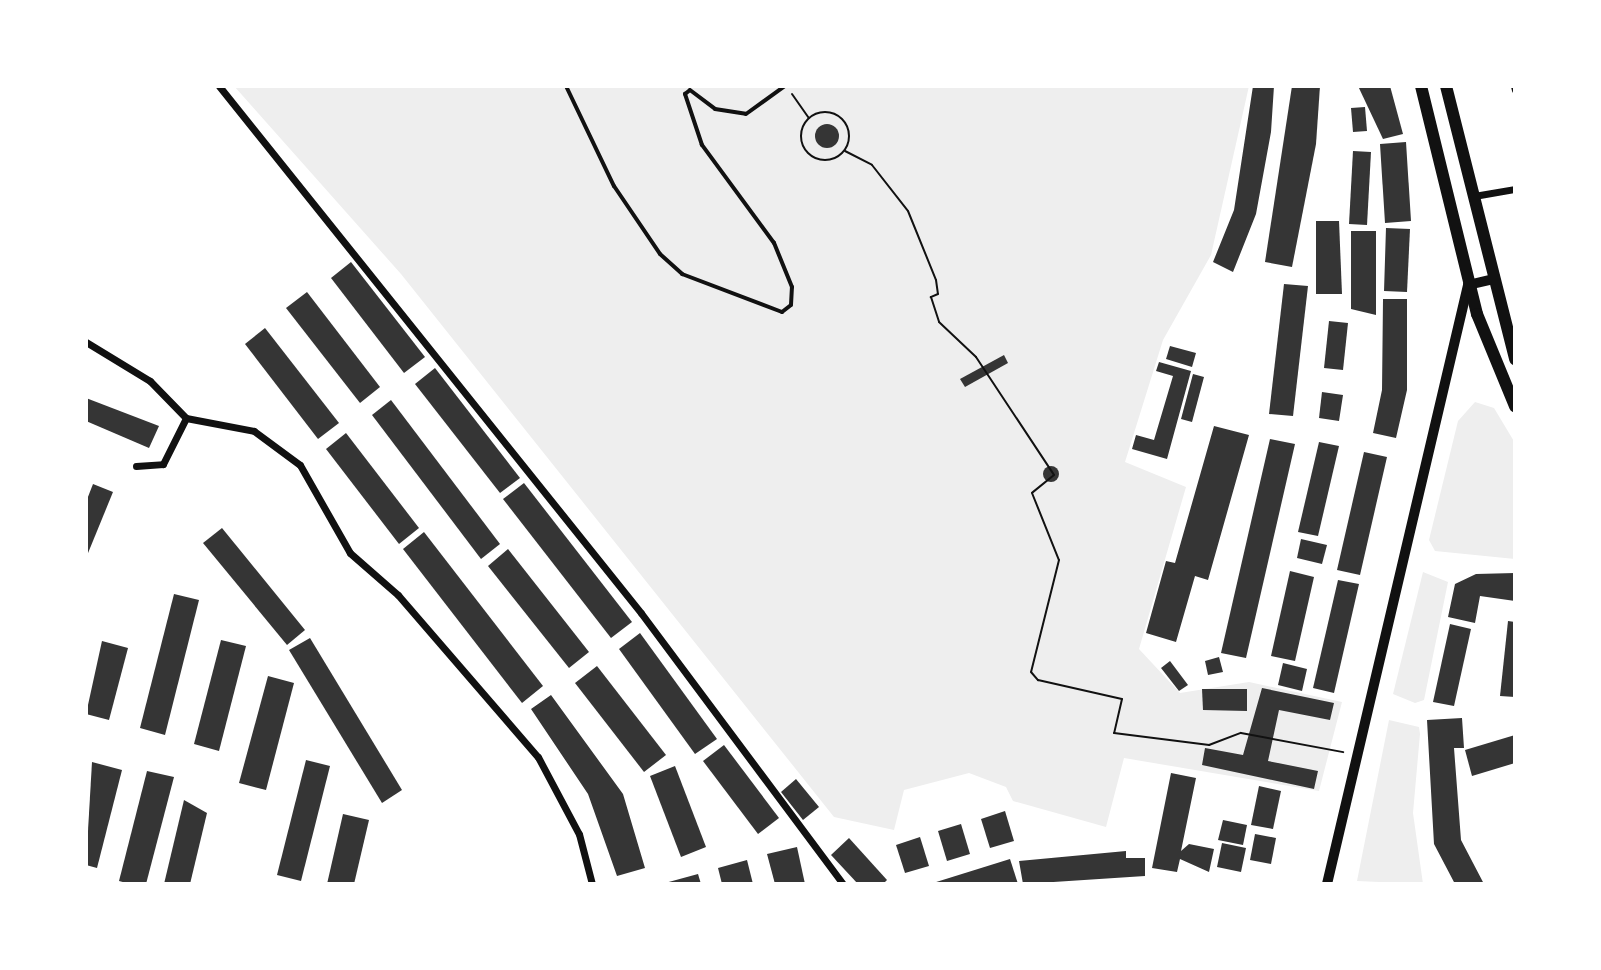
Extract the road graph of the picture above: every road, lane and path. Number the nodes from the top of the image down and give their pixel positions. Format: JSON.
{"nodes":[{"id":1,"x":219,"y":86,"type":"edge"},
{"id":2,"x":566,"y":86,"type":"edge"},
{"id":3,"x":786,"y":86,"type":"edge"},
{"id":4,"x":1421,"y":86,"type":"edge"},
{"id":5,"x":1446,"y":86,"type":"edge"},
{"id":6,"x":809,"y":118,"type":"junction"},
{"id":7,"x":845,"y":151,"type":"junction"},
{"id":8,"x":1515,"y":189,"type":"edge"},
{"id":9,"x":1474,"y":196,"type":"junction"},
{"id":10,"x":1494,"y":279,"type":"junction"},
{"id":11,"x":1468,"y":285,"type":"junction"},
{"id":12,"x":86,"y":342,"type":"edge"},
{"id":13,"x":1515,"y":359,"type":"edge"},
{"id":14,"x":1515,"y":406,"type":"edge"},
{"id":15,"x":186,"y":418,"type":"junction"},
{"id":16,"x":136,"y":466,"type":"dead end"},
{"id":17,"x":1358,"y":754,"type":"junction"},
{"id":18,"x":592,"y":884,"type":"edge"},
{"id":19,"x":843,"y":884,"type":"edge"},
{"id":20,"x":1327,"y":884,"type":"edge"}],
"edges":[{"from":1,"to":19,"type":"street"},
{"from":2,"to":3,"type":"lane"},
{"from":3,"to":6,"type":"path"},
{"from":4,"to":11,"type":"main road"},
{"from":5,"to":9,"type":"main road"},
{"from":6,"to":7,"type":"path"},
{"from":6,"to":7,"type":"path"},
{"from":7,"to":17,"type":"path"},
{"from":8,"to":9,"type":"street"},
{"from":9,"to":10,"type":"main road"},
{"from":10,"to":11,"type":"main road"},
{"from":10,"to":13,"type":"main road"},
{"from":11,"to":14,"type":"main road"},
{"from":11,"to":17,"type":"main road"},
{"from":12,"to":15,"type":"street"},
{"from":15,"to":16,"type":"street"},
{"from":15,"to":18,"type":"street"},
{"from":17,"to":20,"type":"main road"}]}
